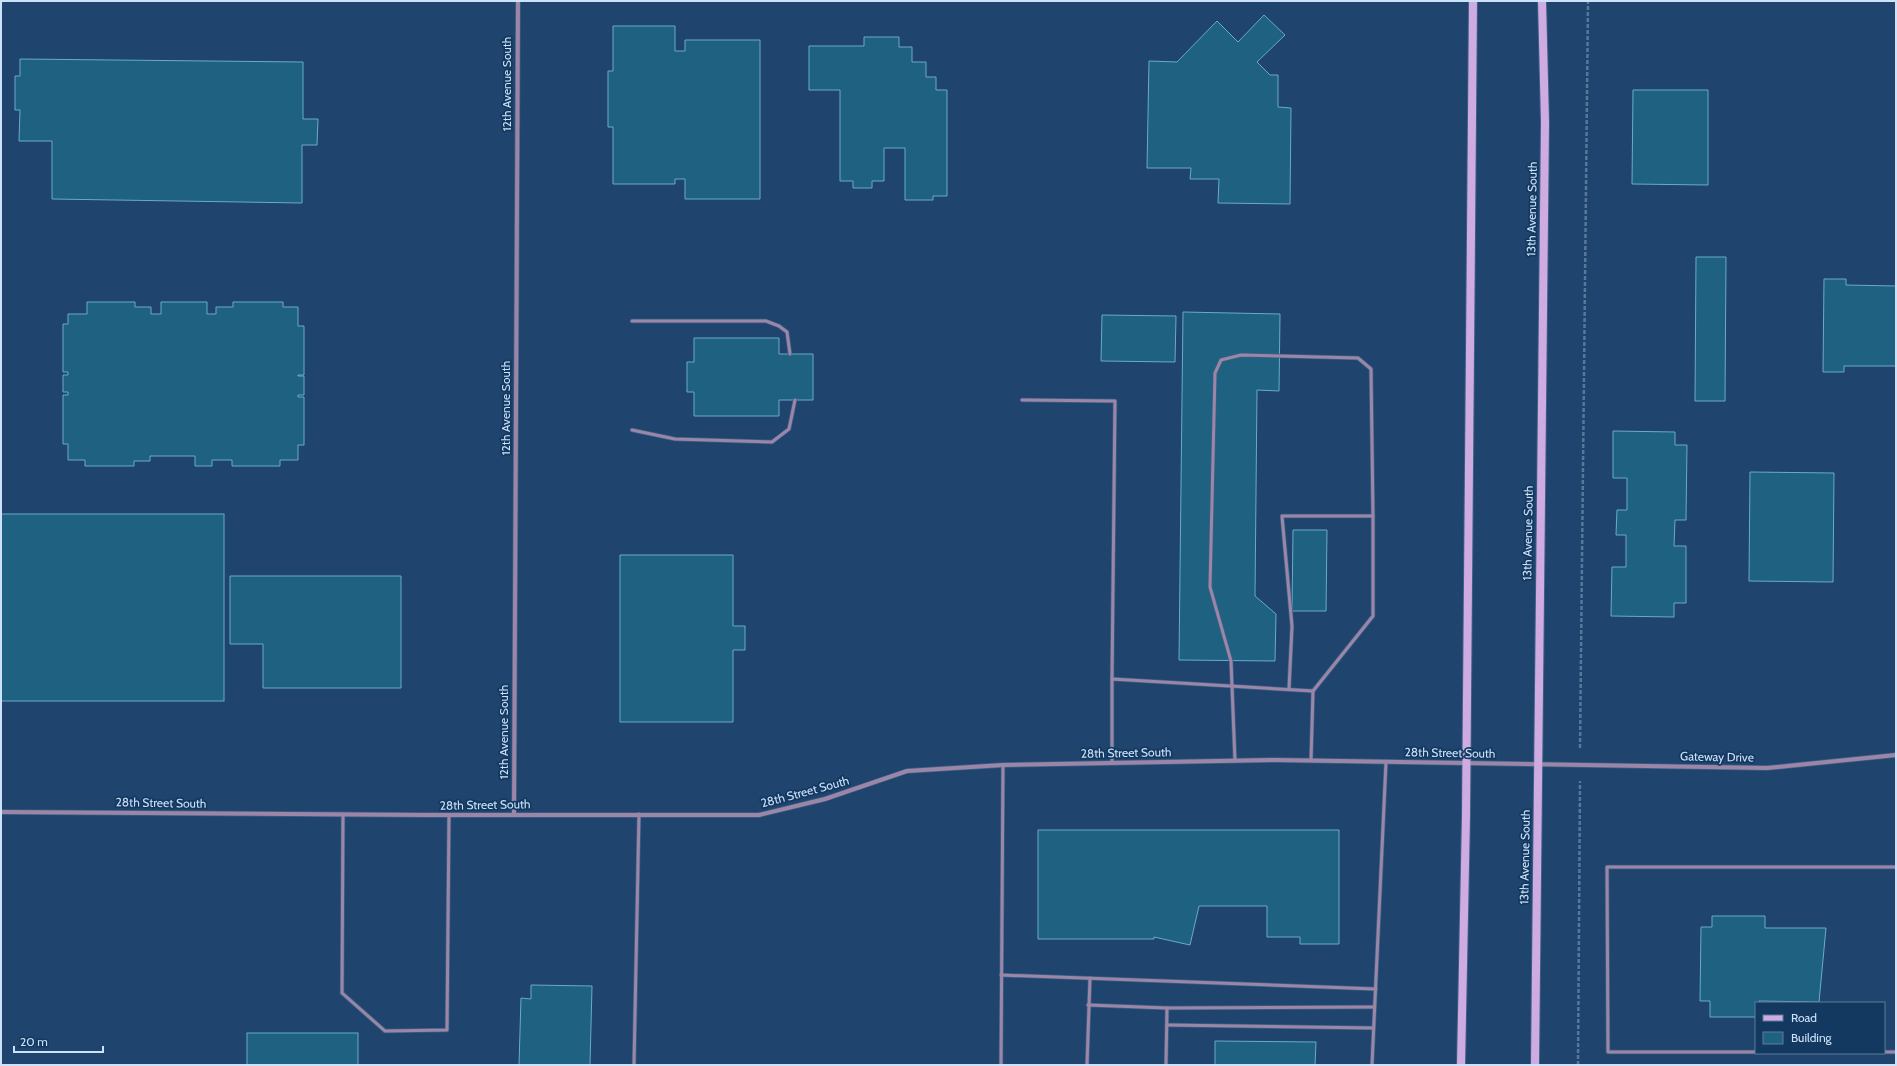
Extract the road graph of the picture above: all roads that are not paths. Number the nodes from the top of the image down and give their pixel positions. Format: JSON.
{"nodes":[{"id":1,"x":518,"y":1,"type":"edge"},
{"id":2,"x":1473,"y":1,"type":"edge"},
{"id":3,"x":1542,"y":1,"type":"edge"},
{"id":4,"x":632,"y":321,"type":"dead end"},
{"id":5,"x":790,"y":354,"type":"dead end"},
{"id":6,"x":795,"y":400,"type":"dead end"},
{"id":7,"x":1022,"y":400,"type":"dead end"},
{"id":8,"x":632,"y":430,"type":"dead end"},
{"id":9,"x":1373,"y":516,"type":"junction"},
{"id":10,"x":1112,"y":679,"type":"junction"},
{"id":11,"x":1233,"y":687,"type":"junction"},
{"id":12,"x":1289,"y":689,"type":"junction"},
{"id":13,"x":1313,"y":690,"type":"junction"},
{"id":14,"x":1896,"y":755,"type":"edge"},
{"id":15,"x":1311,"y":760,"type":"junction"},
{"id":16,"x":1235,"y":761,"type":"junction"},
{"id":17,"x":1386,"y":762,"type":"junction"},
{"id":18,"x":1112,"y":763,"type":"junction"},
{"id":19,"x":1466,"y":763,"type":"junction"},
{"id":20,"x":1538,"y":764,"type":"junction"},
{"id":21,"x":1003,"y":765,"type":"junction"},
{"id":22,"x":1,"y":812,"type":"edge"},
{"id":23,"x":514,"y":814,"type":"junction"},
{"id":24,"x":640,"y":814,"type":"junction"},
{"id":25,"x":343,"y":815,"type":"junction"},
{"id":26,"x":449,"y":815,"type":"junction"},
{"id":27,"x":1896,"y":866,"type":"edge"},
{"id":28,"x":1001,"y":975,"type":"junction"},
{"id":29,"x":1090,"y":978,"type":"junction"},
{"id":30,"x":1376,"y":989,"type":"junction"},
{"id":31,"x":1088,"y":1005,"type":"junction"},
{"id":32,"x":1374,"y":1007,"type":"junction"},
{"id":33,"x":1167,"y":1008,"type":"junction"},
{"id":34,"x":1167,"y":1025,"type":"junction"},
{"id":35,"x":1373,"y":1028,"type":"junction"},
{"id":36,"x":1755,"y":1052,"type":"edge"},
{"id":37,"x":1885,"y":1052,"type":"edge"},
{"id":38,"x":1896,"y":1052,"type":"edge"},
{"id":39,"x":634,"y":1065,"type":"edge"},
{"id":40,"x":1001,"y":1065,"type":"edge"},
{"id":41,"x":1087,"y":1065,"type":"edge"},
{"id":42,"x":1166,"y":1065,"type":"edge"},
{"id":43,"x":1372,"y":1065,"type":"edge"},
{"id":44,"x":1461,"y":1065,"type":"edge"},
{"id":45,"x":1535,"y":1065,"type":"edge"}],
"edges":[{"from":1,"to":23,"type":"street","name":"12th Avenue South"},
{"from":2,"to":19,"type":"main road"},
{"from":3,"to":20,"type":"main road","name":"13th Avenue South"},
{"from":4,"to":5,"type":"lane"},
{"from":6,"to":8,"type":"lane"},
{"from":7,"to":10,"type":"lane"},
{"from":9,"to":11,"type":"lane"},
{"from":9,"to":12,"type":"lane"},
{"from":9,"to":13,"type":"lane"},
{"from":10,"to":11,"type":"lane"},
{"from":10,"to":18,"type":"lane"},
{"from":11,"to":12,"type":"lane"},
{"from":11,"to":16,"type":"lane"},
{"from":12,"to":13,"type":"lane"},
{"from":13,"to":15,"type":"lane"},
{"from":14,"to":20,"type":"street","name":"Gateway Drive"},
{"from":15,"to":16,"type":"street","name":"28th Street South"},
{"from":15,"to":17,"type":"street","name":"28th Street South"},
{"from":16,"to":18,"type":"street","name":"28th Street South"},
{"from":17,"to":19,"type":"street","name":"28th Street South"},
{"from":17,"to":30,"type":"lane"},
{"from":18,"to":21,"type":"street","name":"28th Street South"},
{"from":19,"to":20,"type":"street","name":"28th Street South"},
{"from":19,"to":44,"type":"main road"},
{"from":20,"to":45,"type":"main road","name":"13th Avenue South"},
{"from":21,"to":24,"type":"street","name":"28th Street South"},
{"from":21,"to":28,"type":"lane"},
{"from":22,"to":25,"type":"street","name":"28th Street South"},
{"from":23,"to":24,"type":"street","name":"28th Street South"},
{"from":23,"to":26,"type":"street","name":"28th Street South"},
{"from":24,"to":39,"type":"lane"},
{"from":25,"to":26,"type":"street","name":"28th Street South"},
{"from":25,"to":26,"type":"lane"},
{"from":27,"to":36,"type":"lane"},
{"from":28,"to":29,"type":"lane"},
{"from":28,"to":40,"type":"lane"},
{"from":29,"to":30,"type":"lane"},
{"from":29,"to":31,"type":"lane"},
{"from":30,"to":32,"type":"lane"},
{"from":31,"to":33,"type":"lane"},
{"from":31,"to":41,"type":"lane"},
{"from":32,"to":33,"type":"lane"},
{"from":32,"to":35,"type":"lane"},
{"from":33,"to":34,"type":"lane"},
{"from":34,"to":35,"type":"lane"},
{"from":34,"to":42,"type":"lane"},
{"from":35,"to":43,"type":"lane"},
{"from":37,"to":38,"type":"lane"}]}
